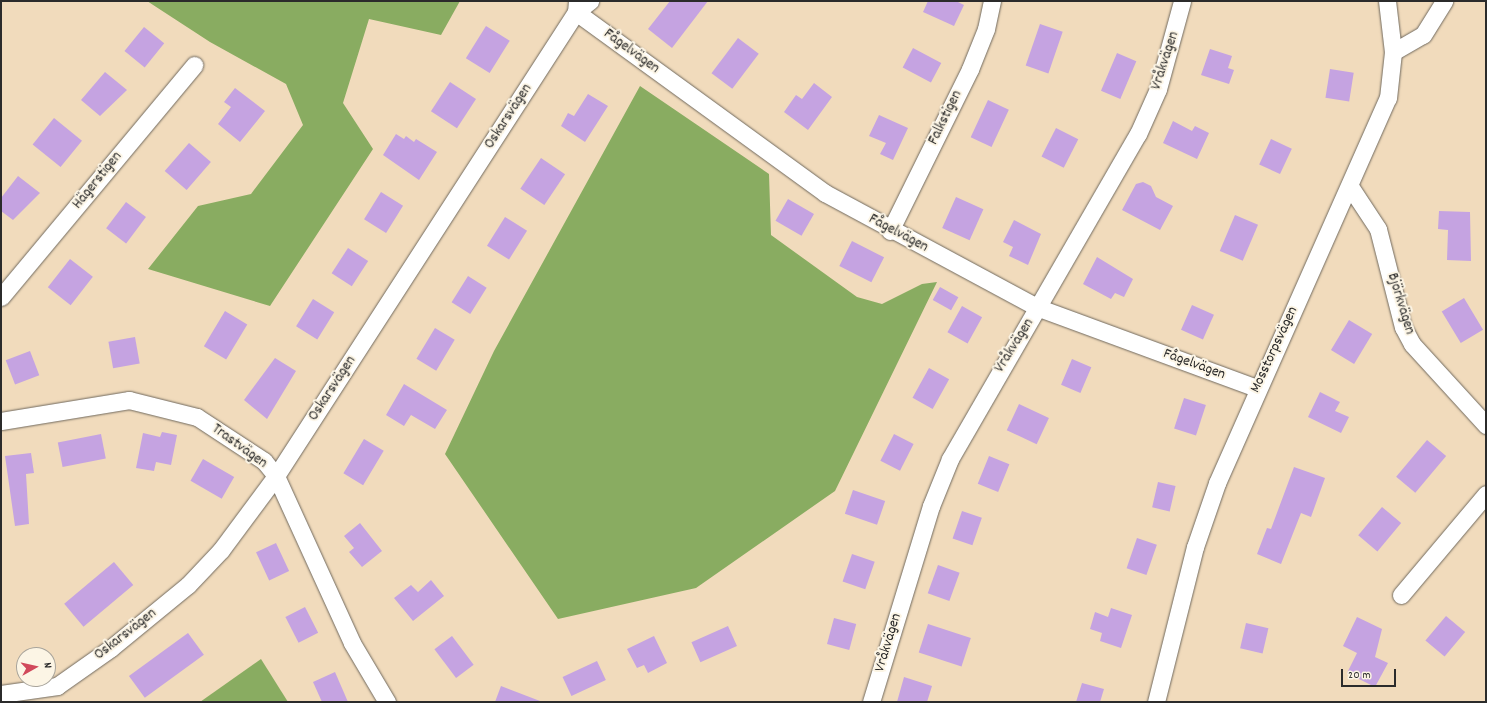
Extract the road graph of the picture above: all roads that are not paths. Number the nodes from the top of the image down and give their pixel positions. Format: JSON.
{"nodes":[{"id":1,"x":590,"y":1,"type":"edge"},
{"id":2,"x":992,"y":1,"type":"edge"},
{"id":3,"x":1182,"y":1,"type":"edge"},
{"id":4,"x":1387,"y":1,"type":"edge"},
{"id":5,"x":1444,"y":1,"type":"edge"},
{"id":6,"x":577,"y":7,"type":"edge"},
{"id":7,"x":1393,"y":52,"type":"junction"},
{"id":8,"x":194,"y":65,"type":"dead end"},
{"id":9,"x":1351,"y":188,"type":"junction"},
{"id":10,"x":890,"y":231,"type":"junction"},
{"id":11,"x":1,"y":297,"type":"edge"},
{"id":12,"x":1039,"y":308,"type":"junction"},
{"id":13,"x":1257,"y":388,"type":"junction"},
{"id":14,"x":1,"y":421,"type":"edge"},
{"id":15,"x":1486,"y":426,"type":"edge"},
{"id":16,"x":276,"y":476,"type":"junction"},
{"id":17,"x":1486,"y":494,"type":"edge"},
{"id":18,"x":1401,"y":595,"type":"dead end"},
{"id":19,"x":1,"y":694,"type":"edge"},
{"id":20,"x":387,"y":702,"type":"edge"},
{"id":21,"x":871,"y":702,"type":"edge"},
{"id":22,"x":1156,"y":702,"type":"edge"}],
"edges":[{"from":1,"to":6,"type":"street","name":"Oskarsvägen"},
{"from":2,"to":10,"type":"street","name":"Falkstigen"},
{"from":3,"to":12,"type":"street","name":"Vråkvägen"},
{"from":4,"to":7,"type":"street","name":"Mosstorpsvägen"},
{"from":5,"to":7,"type":"street"},
{"from":6,"to":10,"type":"street","name":"Fågelvägen"},
{"from":6,"to":16,"type":"street","name":"Oskarsvägen"},
{"from":7,"to":9,"type":"street","name":"Mosstorpsvägen"},
{"from":8,"to":11,"type":"street","name":"Hägerstigen"},
{"from":9,"to":13,"type":"street","name":"Mosstorpsvägen"},
{"from":9,"to":15,"type":"street","name":"Björkvägen"},
{"from":10,"to":12,"type":"street","name":"Fågelvägen"},
{"from":12,"to":13,"type":"street","name":"Fågelvägen"},
{"from":12,"to":21,"type":"street","name":"Vråkvägen"},
{"from":13,"to":22,"type":"street","name":"Mosstorpsvägen"},
{"from":14,"to":16,"type":"street","name":"Trastvägen"},
{"from":16,"to":19,"type":"street","name":"Oskarsvägen"},
{"from":16,"to":20,"type":"street","name":"Trastvägen"},
{"from":17,"to":18,"type":"street"}]}
